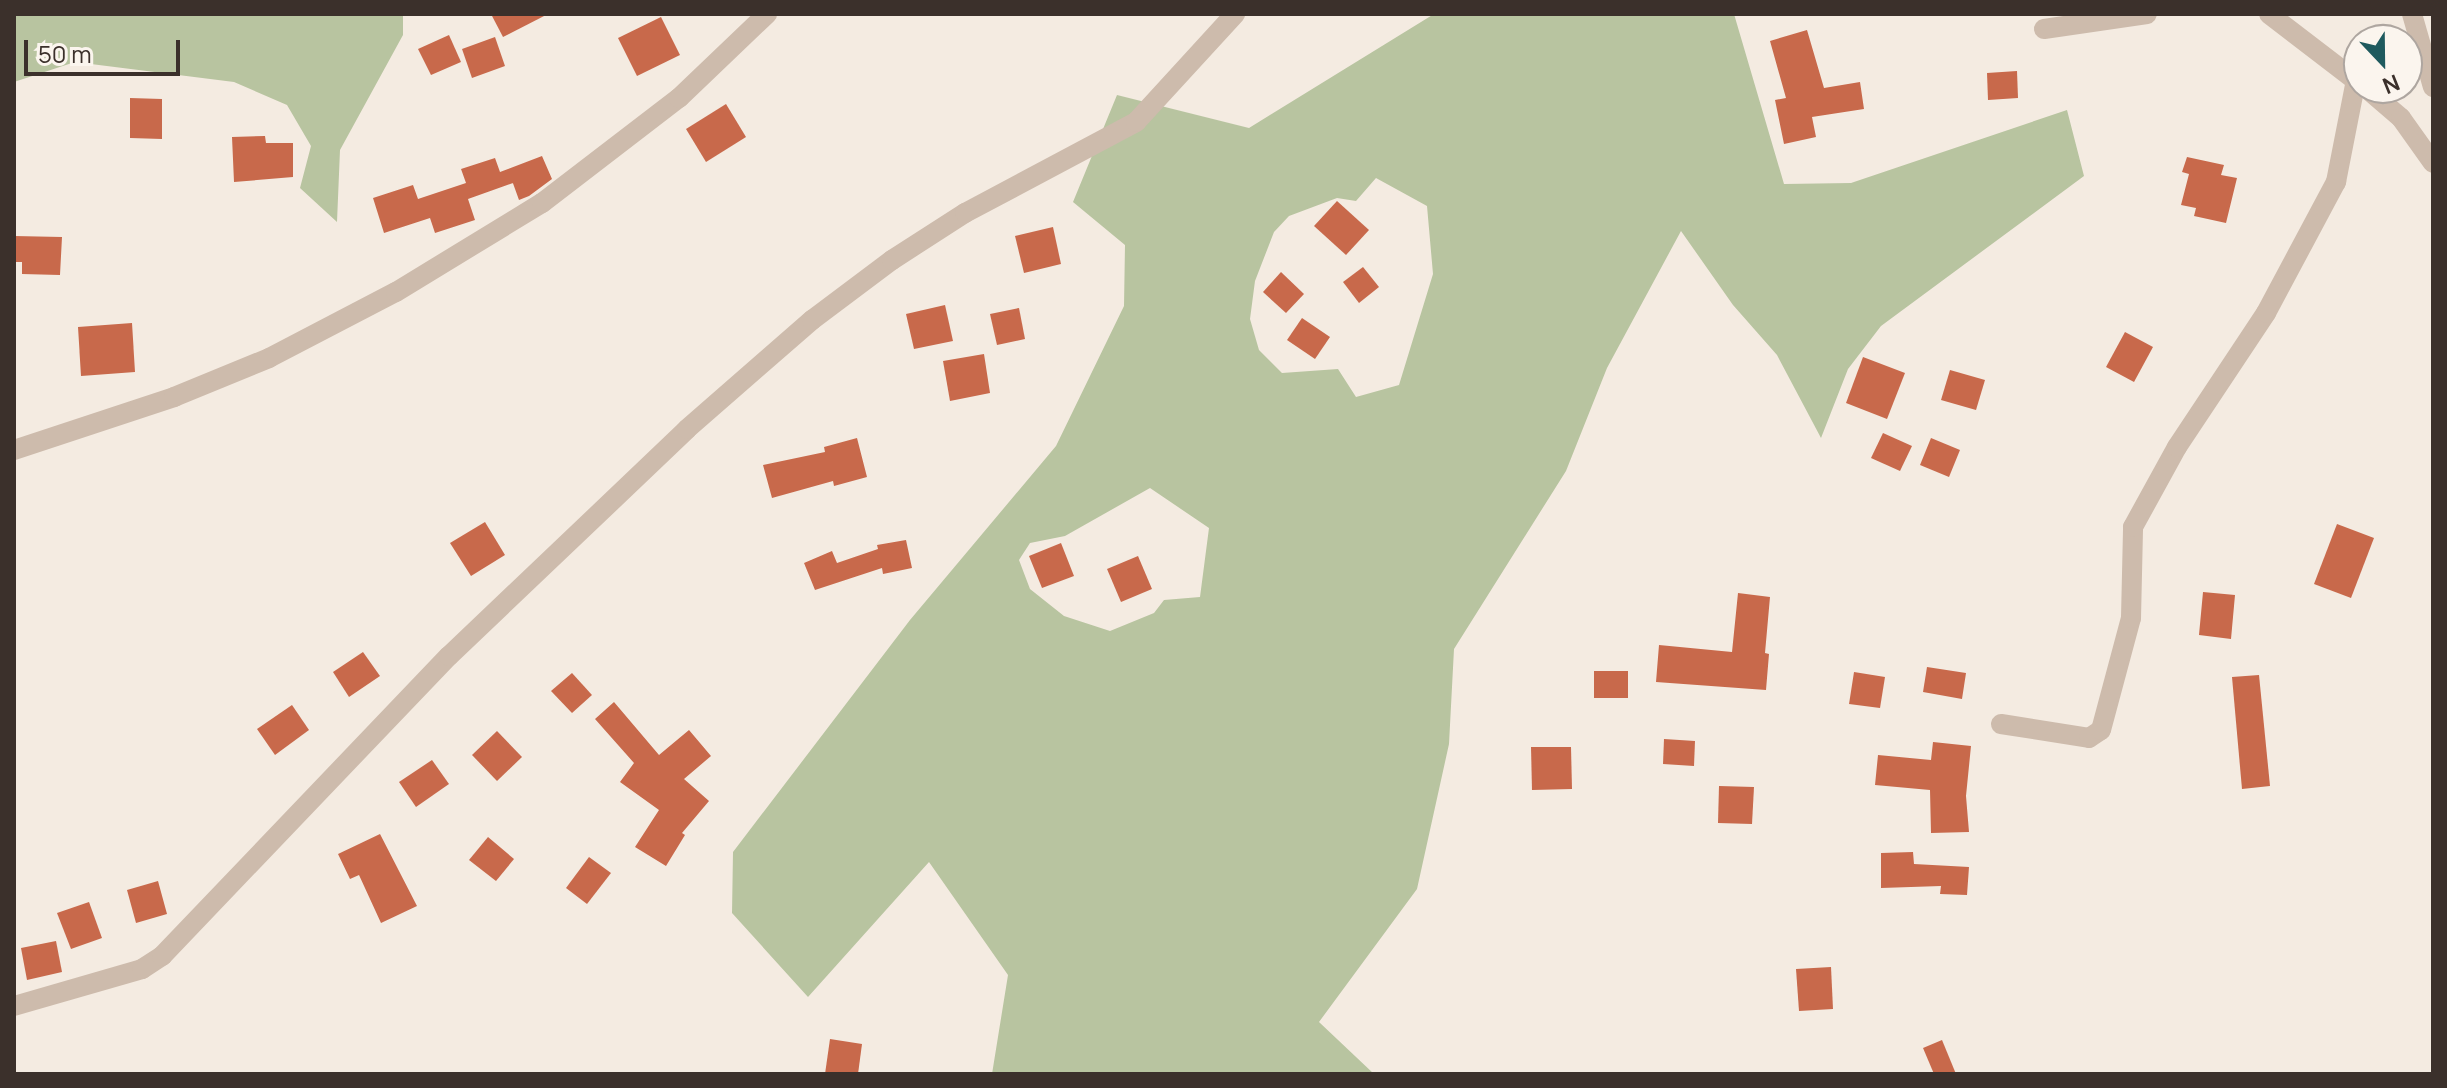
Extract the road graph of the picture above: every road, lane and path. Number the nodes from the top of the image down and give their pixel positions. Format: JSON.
{"nodes":[{"id":1,"x":767,"y":14,"type":"edge"},
{"id":2,"x":1235,"y":14,"type":"edge"},
{"id":3,"x":2147,"y":14,"type":"edge"},
{"id":4,"x":2269,"y":14,"type":"edge"},
{"id":5,"x":2412,"y":14,"type":"edge"},
{"id":6,"x":2044,"y":29,"type":"dead end"},
{"id":7,"x":2343,"y":71,"type":"edge"},
{"id":8,"x":2433,"y":87,"type":"edge"},
{"id":9,"x":2355,"y":104,"type":"edge"},
{"id":10,"x":2384,"y":104,"type":"edge"},
{"id":11,"x":2433,"y":163,"type":"edge"},
{"id":12,"x":14,"y":450,"type":"edge"},
{"id":13,"x":2001,"y":724,"type":"dead end"},
{"id":14,"x":14,"y":1006,"type":"edge"}],
"edges":[{"from":1,"to":12,"type":"street"},
{"from":2,"to":14,"type":"street"},
{"from":3,"to":6,"type":"street"},
{"from":4,"to":7,"type":"street"},
{"from":5,"to":8,"type":"street"},
{"from":9,"to":13,"type":"street"},
{"from":10,"to":11,"type":"street"}]}
